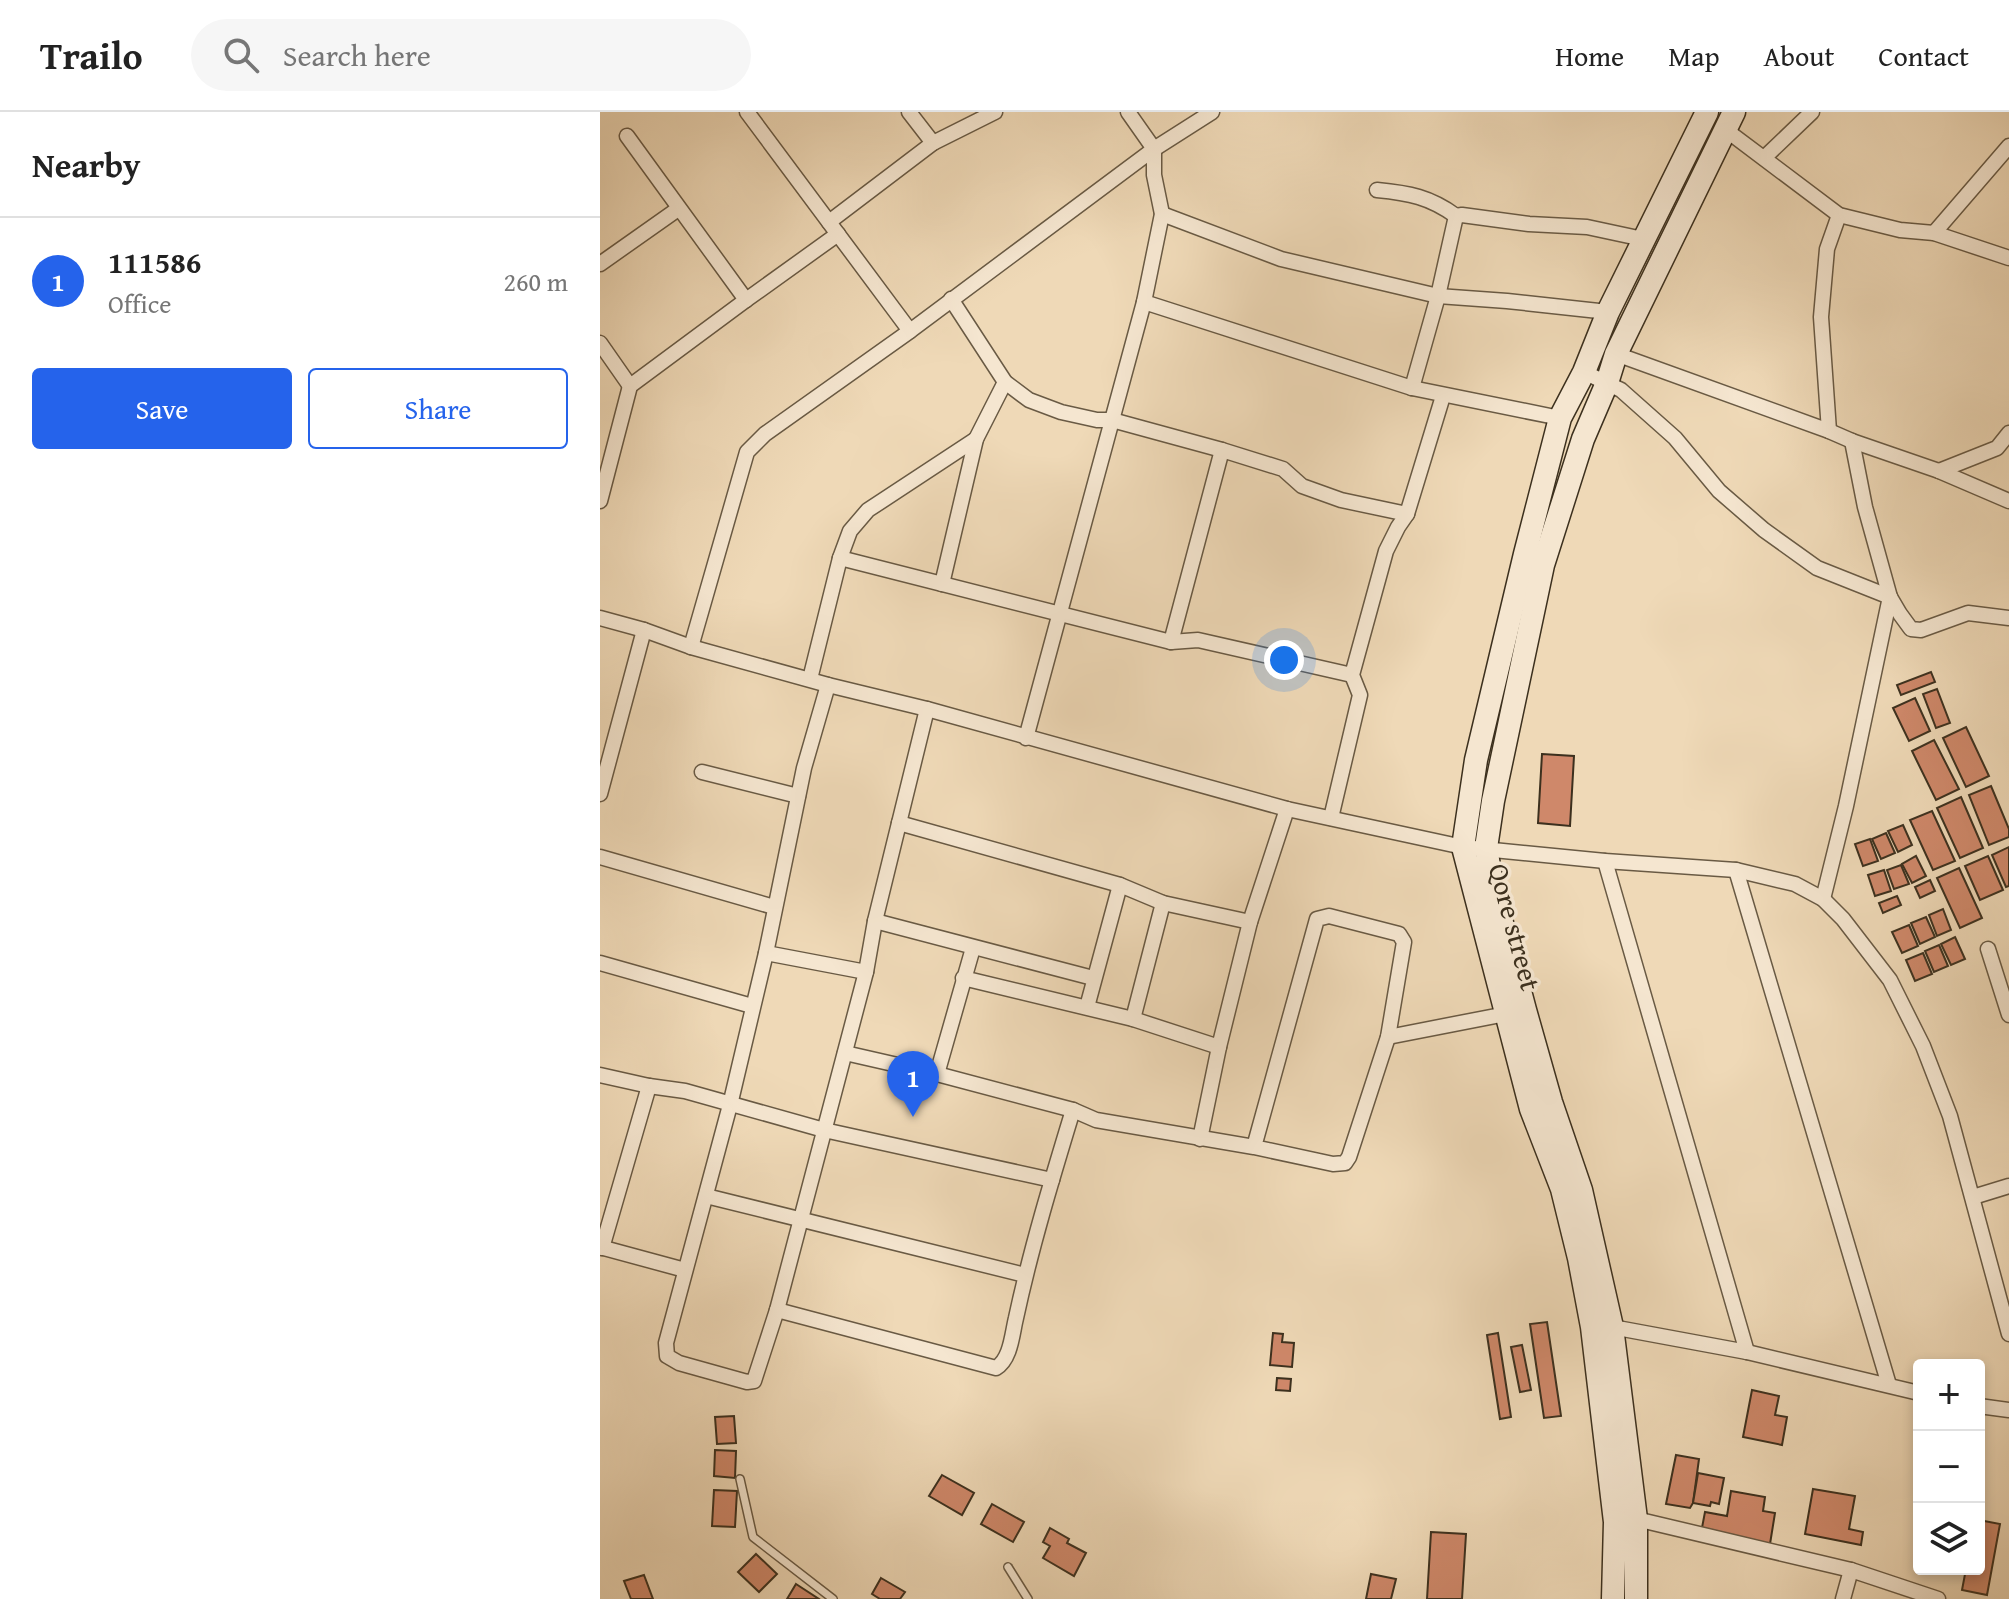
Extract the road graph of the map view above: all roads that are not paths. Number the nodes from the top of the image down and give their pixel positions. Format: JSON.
{"nodes":[{"id":1,"x":747,"y":112,"type":"edge"},
{"id":2,"x":909,"y":112,"type":"edge"},
{"id":3,"x":995,"y":112,"type":"edge"},
{"id":4,"x":1128,"y":112,"type":"edge"},
{"id":5,"x":1212,"y":112,"type":"edge"},
{"id":6,"x":1707,"y":112,"type":"edge"},
{"id":7,"x":1812,"y":112,"type":"edge"},
{"id":8,"x":1730,"y":121,"type":"edge"},
{"id":9,"x":627,"y":136,"type":"dead end"},
{"id":10,"x":933,"y":143,"type":"junction"},
{"id":11,"x":2009,"y":146,"type":"edge"},
{"id":12,"x":1154,"y":149,"type":"junction"},
{"id":13,"x":1764,"y":158,"type":"junction"},
{"id":14,"x":1377,"y":190,"type":"dead end"},
{"id":15,"x":678,"y":209,"type":"junction"},
{"id":16,"x":1162,"y":214,"type":"junction"},
{"id":17,"x":1839,"y":215,"type":"junction"},
{"id":18,"x":1456,"y":216,"type":"junction"},
{"id":19,"x":834,"y":228,"type":"junction"},
{"id":20,"x":1934,"y":233,"type":"junction"},
{"id":21,"x":1643,"y":239,"type":"junction"},
{"id":22,"x":2009,"y":258,"type":"edge"},
{"id":23,"x":600,"y":264,"type":"edge"},
{"id":24,"x":1623,"y":282,"type":"junction"},
{"id":25,"x":1646,"y":291,"type":"junction"},
{"id":26,"x":1438,"y":296,"type":"junction"},
{"id":27,"x":951,"y":299,"type":"junction"},
{"id":28,"x":746,"y":300,"type":"junction"},
{"id":29,"x":1144,"y":302,"type":"junction"},
{"id":30,"x":1608,"y":312,"type":"junction"},
{"id":31,"x":910,"y":331,"type":"junction"},
{"id":32,"x":600,"y":343,"type":"edge"},
{"id":33,"x":1616,"y":354,"type":"junction"},
{"id":34,"x":1584,"y":372,"type":"junction"},
{"id":35,"x":1005,"y":382,"type":"junction"},
{"id":36,"x":1607,"y":383,"type":"junction"},
{"id":37,"x":630,"y":386,"type":"junction"},
{"id":38,"x":1412,"y":388,"type":"junction"},
{"id":39,"x":1443,"y":396,"type":"junction"},
{"id":40,"x":1560,"y":418,"type":"junction"},
{"id":41,"x":1112,"y":420,"type":"junction"},
{"id":42,"x":1829,"y":431,"type":"junction"},
{"id":43,"x":2009,"y":433,"type":"edge"},
{"id":44,"x":600,"y":435,"type":"edge"},
{"id":45,"x":617,"y":439,"type":"junction"},
{"id":46,"x":976,"y":439,"type":"junction"},
{"id":47,"x":1852,"y":441,"type":"junction"},
{"id":48,"x":1222,"y":450,"type":"junction"},
{"id":49,"x":1939,"y":471,"type":"junction"},
{"id":50,"x":600,"y":501,"type":"edge"},
{"id":51,"x":2009,"y":501,"type":"edge"},
{"id":52,"x":1407,"y":514,"type":"junction"},
{"id":53,"x":840,"y":558,"type":"junction"},
{"id":54,"x":942,"y":584,"type":"junction"},
{"id":55,"x":1890,"y":597,"type":"junction"},
{"id":56,"x":1058,"y":613,"type":"junction"},
{"id":57,"x":600,"y":618,"type":"edge"},
{"id":58,"x":2009,"y":618,"type":"edge"},
{"id":59,"x":644,"y":630,"type":"junction"},
{"id":60,"x":1171,"y":642,"type":"junction"},
{"id":61,"x":691,"y":647,"type":"junction"},
{"id":62,"x":1352,"y":675,"type":"junction"},
{"id":63,"x":810,"y":679,"type":"junction"},
{"id":64,"x":828,"y":685,"type":"junction"},
{"id":65,"x":927,"y":709,"type":"junction"},
{"id":66,"x":1026,"y":738,"type":"junction"},
{"id":67,"x":702,"y":772,"type":"dead end"},
{"id":68,"x":600,"y":794,"type":"edge"},
{"id":69,"x":798,"y":796,"type":"junction"},
{"id":70,"x":1287,"y":809,"type":"junction"},
{"id":71,"x":1331,"y":818,"type":"junction"},
{"id":72,"x":899,"y":823,"type":"junction"},
{"id":73,"x":1463,"y":847,"type":"junction"},
{"id":74,"x":1486,"y":848,"type":"junction"},
{"id":75,"x":600,"y":857,"type":"edge"},
{"id":76,"x":1605,"y":861,"type":"junction"},
{"id":77,"x":1736,"y":870,"type":"junction"},
{"id":78,"x":1120,"y":885,"type":"junction"},
{"id":79,"x":1823,"y":899,"type":"junction"},
{"id":80,"x":1163,"y":903,"type":"junction"},
{"id":81,"x":774,"y":907,"type":"junction"},
{"id":82,"x":875,"y":921,"type":"junction"},
{"id":83,"x":1250,"y":922,"type":"junction"},
{"id":84,"x":973,"y":948,"type":"junction"},
{"id":85,"x":1988,"y":949,"type":"dead end"},
{"id":86,"x":766,"y":953,"type":"junction"},
{"id":87,"x":600,"y":963,"type":"edge"},
{"id":88,"x":866,"y":972,"type":"junction"},
{"id":89,"x":963,"y":978,"type":"junction"},
{"id":90,"x":1093,"y":978,"type":"junction"},
{"id":91,"x":752,"y":1006,"type":"junction"},
{"id":92,"x":1087,"y":1007,"type":"junction"},
{"id":93,"x":1506,"y":1014,"type":"junction"},
{"id":94,"x":2009,"y":1015,"type":"edge"},
{"id":95,"x":1133,"y":1019,"type":"junction"},
{"id":96,"x":1388,"y":1037,"type":"junction"},
{"id":97,"x":1219,"y":1047,"type":"junction"},
{"id":98,"x":845,"y":1053,"type":"junction"},
{"id":99,"x":937,"y":1074,"type":"junction"},
{"id":100,"x":600,"y":1075,"type":"edge"},
{"id":101,"x":649,"y":1086,"type":"junction"},
{"id":102,"x":730,"y":1105,"type":"junction"},
{"id":103,"x":1073,"y":1110,"type":"junction"},
{"id":104,"x":824,"y":1130,"type":"junction"},
{"id":105,"x":1200,"y":1139,"type":"junction"},
{"id":106,"x":1254,"y":1147,"type":"junction"},
{"id":107,"x":1052,"y":1180,"type":"junction"},
{"id":108,"x":2009,"y":1186,"type":"edge"},
{"id":109,"x":706,"y":1196,"type":"junction"},
{"id":110,"x":1973,"y":1197,"type":"junction"},
{"id":111,"x":801,"y":1219,"type":"junction"},
{"id":112,"x":601,"y":1248,"type":"edge"},
{"id":113,"x":685,"y":1270,"type":"junction"},
{"id":114,"x":1025,"y":1275,"type":"junction"},
{"id":115,"x":777,"y":1310,"type":"junction"},
{"id":116,"x":1612,"y":1327,"type":"junction"},
{"id":117,"x":2009,"y":1334,"type":"edge"},
{"id":118,"x":1747,"y":1352,"type":"junction"},
{"id":119,"x":1889,"y":1385,"type":"junction"},
{"id":120,"x":1913,"y":1391,"type":"edge"},
{"id":121,"x":1985,"y":1407,"type":"edge"},
{"id":122,"x":2009,"y":1410,"type":"edge"},
{"id":123,"x":740,"y":1479,"type":"dead end"},
{"id":124,"x":1636,"y":1519,"type":"junction"},
{"id":125,"x":1008,"y":1567,"type":"dead end"},
{"id":126,"x":1851,"y":1570,"type":"junction"},
{"id":127,"x":833,"y":1599,"type":"edge"},
{"id":128,"x":1028,"y":1599,"type":"edge"},
{"id":129,"x":1613,"y":1599,"type":"edge"},
{"id":130,"x":1636,"y":1599,"type":"edge"},
{"id":131,"x":1843,"y":1599,"type":"edge"},
{"id":132,"x":1938,"y":1599,"type":"edge"}],
"edges":[{"from":1,"to":19,"type":"street"},
{"from":2,"to":10,"type":"street"},
{"from":3,"to":10,"type":"street"},
{"from":4,"to":12,"type":"street"},
{"from":5,"to":12,"type":"street"},
{"from":6,"to":21,"type":"street","name":"Qore street"},
{"from":7,"to":13,"type":"street"},
{"from":8,"to":13,"type":"street"},
{"from":8,"to":25,"type":"street","name":"Qore street"},
{"from":9,"to":15,"type":"street"},
{"from":10,"to":19,"type":"street"},
{"from":11,"to":20,"type":"street"},
{"from":12,"to":16,"type":"street"},
{"from":12,"to":27,"type":"street"},
{"from":13,"to":17,"type":"street"},
{"from":14,"to":18,"type":"street"},
{"from":15,"to":23,"type":"street"},
{"from":15,"to":28,"type":"street"},
{"from":16,"to":26,"type":"street"},
{"from":16,"to":29,"type":"street"},
{"from":17,"to":20,"type":"street"},
{"from":17,"to":42,"type":"street"},
{"from":18,"to":21,"type":"street"},
{"from":18,"to":26,"type":"street"},
{"from":19,"to":28,"type":"street"},
{"from":19,"to":31,"type":"street"},
{"from":20,"to":22,"type":"street"},
{"from":21,"to":24,"type":"street","name":"Qore street"},
{"from":24,"to":25,"type":"street"},
{"from":24,"to":30,"type":"street","name":"Qore street"},
{"from":25,"to":33,"type":"street","name":"Qore street"},
{"from":26,"to":30,"type":"street"},
{"from":26,"to":38,"type":"street"},
{"from":27,"to":31,"type":"street"},
{"from":27,"to":35,"type":"street"},
{"from":28,"to":37,"type":"street"},
{"from":29,"to":38,"type":"street"},
{"from":29,"to":41,"type":"street"},
{"from":30,"to":34,"type":"street","name":"Qore street"},
{"from":31,"to":61,"type":"street"},
{"from":32,"to":37,"type":"street"},
{"from":33,"to":36,"type":"street","name":"Qore street"},
{"from":33,"to":42,"type":"street"},
{"from":34,"to":36,"type":"street"},
{"from":34,"to":40,"type":"street","name":"Qore street"},
{"from":35,"to":41,"type":"street"},
{"from":35,"to":46,"type":"street"},
{"from":36,"to":55,"type":"street"},
{"from":36,"to":74,"type":"street","name":"Qore street"},
{"from":37,"to":45,"type":"street"},
{"from":38,"to":39,"type":"street"},
{"from":39,"to":40,"type":"street"},
{"from":39,"to":52,"type":"street"},
{"from":40,"to":73,"type":"street","name":"Qore street"},
{"from":41,"to":48,"type":"street"},
{"from":41,"to":56,"type":"street"},
{"from":42,"to":47,"type":"street"},
{"from":43,"to":49,"type":"street"},
{"from":44,"to":45,"type":"street"},
{"from":45,"to":50,"type":"street"},
{"from":46,"to":53,"type":"street"},
{"from":46,"to":54,"type":"street"},
{"from":47,"to":49,"type":"street"},
{"from":47,"to":55,"type":"street"},
{"from":48,"to":52,"type":"street"},
{"from":48,"to":60,"type":"street"},
{"from":49,"to":51,"type":"street"},
{"from":52,"to":62,"type":"street"},
{"from":53,"to":54,"type":"street"},
{"from":53,"to":63,"type":"street"},
{"from":54,"to":56,"type":"street"},
{"from":55,"to":58,"type":"street"},
{"from":55,"to":79,"type":"street"},
{"from":56,"to":60,"type":"street"},
{"from":56,"to":66,"type":"street"},
{"from":57,"to":59,"type":"street"},
{"from":59,"to":61,"type":"street"},
{"from":59,"to":68,"type":"street"},
{"from":60,"to":62,"type":"street"},
{"from":61,"to":63,"type":"street"},
{"from":62,"to":71,"type":"street"},
{"from":63,"to":64,"type":"street"},
{"from":64,"to":65,"type":"street"},
{"from":64,"to":69,"type":"street"},
{"from":65,"to":66,"type":"street"},
{"from":65,"to":72,"type":"street"},
{"from":66,"to":70,"type":"street"},
{"from":67,"to":69,"type":"street"},
{"from":69,"to":81,"type":"street"},
{"from":70,"to":71,"type":"street"},
{"from":70,"to":83,"type":"street"},
{"from":71,"to":73,"type":"street"},
{"from":72,"to":78,"type":"street"},
{"from":72,"to":82,"type":"street"},
{"from":73,"to":74,"type":"street"},
{"from":73,"to":93,"type":"street","name":"Qore street"},
{"from":74,"to":76,"type":"street"},
{"from":74,"to":116,"type":"street","name":"Qore street"},
{"from":75,"to":81,"type":"street"},
{"from":76,"to":77,"type":"street"},
{"from":76,"to":118,"type":"street"},
{"from":77,"to":79,"type":"street"},
{"from":77,"to":119,"type":"street"},
{"from":78,"to":80,"type":"street"},
{"from":78,"to":90,"type":"street"},
{"from":79,"to":110,"type":"street"},
{"from":80,"to":83,"type":"street"},
{"from":80,"to":95,"type":"street"},
{"from":81,"to":86,"type":"street"},
{"from":82,"to":84,"type":"street"},
{"from":82,"to":88,"type":"street"},
{"from":83,"to":97,"type":"street"},
{"from":84,"to":89,"type":"street"},
{"from":84,"to":90,"type":"street"},
{"from":85,"to":94,"type":"street"},
{"from":86,"to":88,"type":"street"},
{"from":86,"to":91,"type":"street"},
{"from":87,"to":91,"type":"street"},
{"from":88,"to":98,"type":"street"},
{"from":89,"to":92,"type":"street"},
{"from":89,"to":99,"type":"street"},
{"from":90,"to":92,"type":"street"},
{"from":91,"to":102,"type":"street"},
{"from":92,"to":95,"type":"street"},
{"from":93,"to":96,"type":"street"},
{"from":93,"to":129,"type":"street","name":"Qore street"},
{"from":95,"to":97,"type":"street"},
{"from":96,"to":106,"type":"street"},
{"from":96,"to":106,"type":"street"},
{"from":97,"to":105,"type":"street"},
{"from":98,"to":99,"type":"street"},
{"from":98,"to":104,"type":"street"},
{"from":99,"to":103,"type":"street"},
{"from":100,"to":101,"type":"street"},
{"from":101,"to":102,"type":"street"},
{"from":101,"to":112,"type":"street"},
{"from":102,"to":104,"type":"street"},
{"from":102,"to":109,"type":"street"},
{"from":103,"to":105,"type":"street"},
{"from":103,"to":107,"type":"street"},
{"from":104,"to":107,"type":"street"},
{"from":104,"to":111,"type":"street"},
{"from":105,"to":106,"type":"street"},
{"from":107,"to":114,"type":"street"},
{"from":108,"to":110,"type":"street"},
{"from":109,"to":111,"type":"street"},
{"from":109,"to":113,"type":"street"},
{"from":110,"to":117,"type":"street"},
{"from":111,"to":114,"type":"street"},
{"from":111,"to":115,"type":"street"},
{"from":112,"to":113,"type":"street"},
{"from":113,"to":115,"type":"street"},
{"from":114,"to":115,"type":"street"},
{"from":116,"to":118,"type":"street"},
{"from":116,"to":124,"type":"street","name":"Qore street"},
{"from":118,"to":119,"type":"street"},
{"from":119,"to":120,"type":"street"},
{"from":121,"to":122,"type":"street"},
{"from":123,"to":127,"type":"lane"},
{"from":124,"to":126,"type":"street"},
{"from":124,"to":130,"type":"street","name":"Qore street"},
{"from":125,"to":128,"type":"lane"},
{"from":126,"to":131,"type":"street"},
{"from":126,"to":132,"type":"street"}]}
